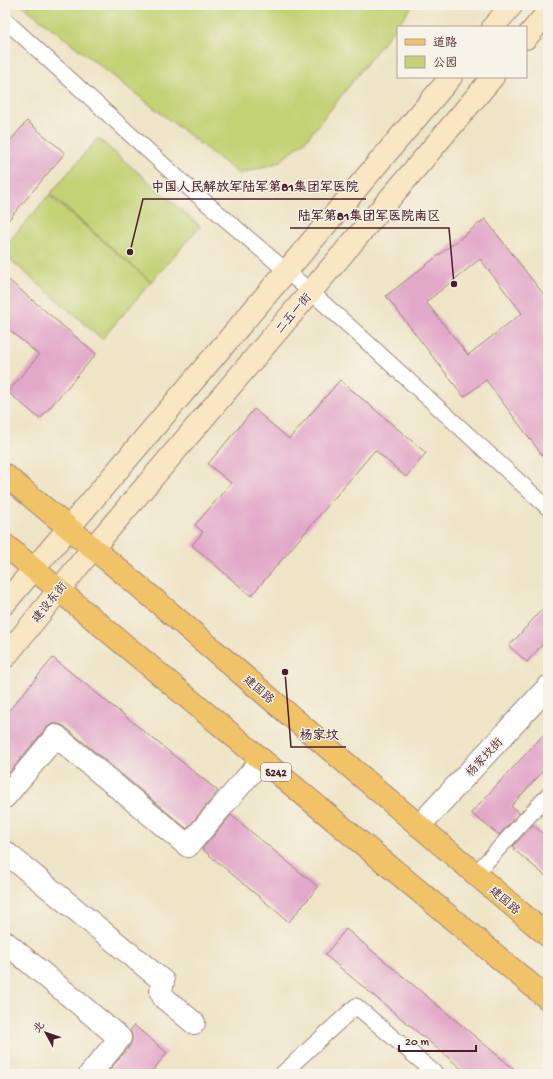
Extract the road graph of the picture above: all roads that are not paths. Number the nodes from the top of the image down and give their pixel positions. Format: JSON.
{"nodes":[{"id":1,"x":512,"y":5,"type":"edge"},
{"id":2,"x":548,"y":12,"type":"edge"},
{"id":3,"x":5,"y":20,"type":"edge"},
{"id":4,"x":494,"y":26,"type":"edge"},
{"id":5,"x":527,"y":37,"type":"edge"},
{"id":6,"x":450,"y":78,"type":"edge"},
{"id":7,"x":492,"y":78,"type":"edge"},
{"id":8,"x":286,"y":271,"type":"junction"},
{"id":9,"x":311,"y":292,"type":"junction"},
{"id":10,"x":5,"y":475,"type":"edge"},
{"id":11,"x":548,"y":508,"type":"edge"},
{"id":12,"x":68,"y":527,"type":"junction"},
{"id":13,"x":5,"y":545,"type":"edge"},
{"id":14,"x":93,"y":548,"type":"junction"},
{"id":15,"x":33,"y":569,"type":"junction"},
{"id":16,"x":59,"y":590,"type":"junction"},
{"id":17,"x":5,"y":603,"type":"edge"},
{"id":18,"x":5,"y":656,"type":"edge"},
{"id":19,"x":548,"y":687,"type":"edge"},
{"id":20,"x":262,"y":760,"type":"junction"},
{"id":21,"x":548,"y":796,"type":"edge"},
{"id":22,"x":5,"y":797,"type":"edge"},
{"id":23,"x":419,"y":826,"type":"junction"},
{"id":24,"x":5,"y":852,"type":"edge"},
{"id":25,"x":475,"y":874,"type":"junction"},
{"id":26,"x":548,"y":936,"type":"edge"},
{"id":27,"x":5,"y":942,"type":"edge"},
{"id":28,"x":548,"y":999,"type":"edge"},
{"id":29,"x":194,"y":1022,"type":"dead end"},
{"id":30,"x":90,"y":1074,"type":"edge"},
{"id":31,"x":282,"y":1074,"type":"edge"},
{"id":32,"x":436,"y":1074,"type":"edge"}],
"edges":[{"from":1,"to":4,"type":"street"},
{"from":2,"to":5,"type":"street"},
{"from":3,"to":8,"type":"lane"},
{"from":6,"to":8,"type":"street"},
{"from":7,"to":9,"type":"street","name":"二五一街"},
{"from":8,"to":9,"type":"lane"},
{"from":8,"to":12,"type":"street"},
{"from":9,"to":11,"type":"lane"},
{"from":9,"to":14,"type":"street","name":"二五一街"},
{"from":10,"to":12,"type":"main road","name":"建国路"},
{"from":12,"to":14,"type":"main road","name":"建国路"},
{"from":12,"to":15,"type":"street"},
{"from":13,"to":15,"type":"main road","number":"S242"},
{"from":14,"to":16,"type":"street","name":"建设东街"},
{"from":14,"to":23,"type":"main road","name":"建国路"},
{"from":15,"to":16,"type":"main road","number":"S242"},
{"from":15,"to":17,"type":"street"},
{"from":16,"to":18,"type":"street","name":"建设东街"},
{"from":16,"to":20,"type":"main road","number":"S242"},
{"from":19,"to":23,"type":"street","name":"杨家坟街"},
{"from":20,"to":22,"type":"street"},
{"from":20,"to":28,"type":"main road","number":"S242"},
{"from":21,"to":25,"type":"lane"},
{"from":23,"to":25,"type":"main road","name":"建国路"},
{"from":24,"to":29,"type":"street"},
{"from":25,"to":26,"type":"main road","name":"建国路"},
{"from":27,"to":30,"type":"street"},
{"from":31,"to":32,"type":"lane"}]}
